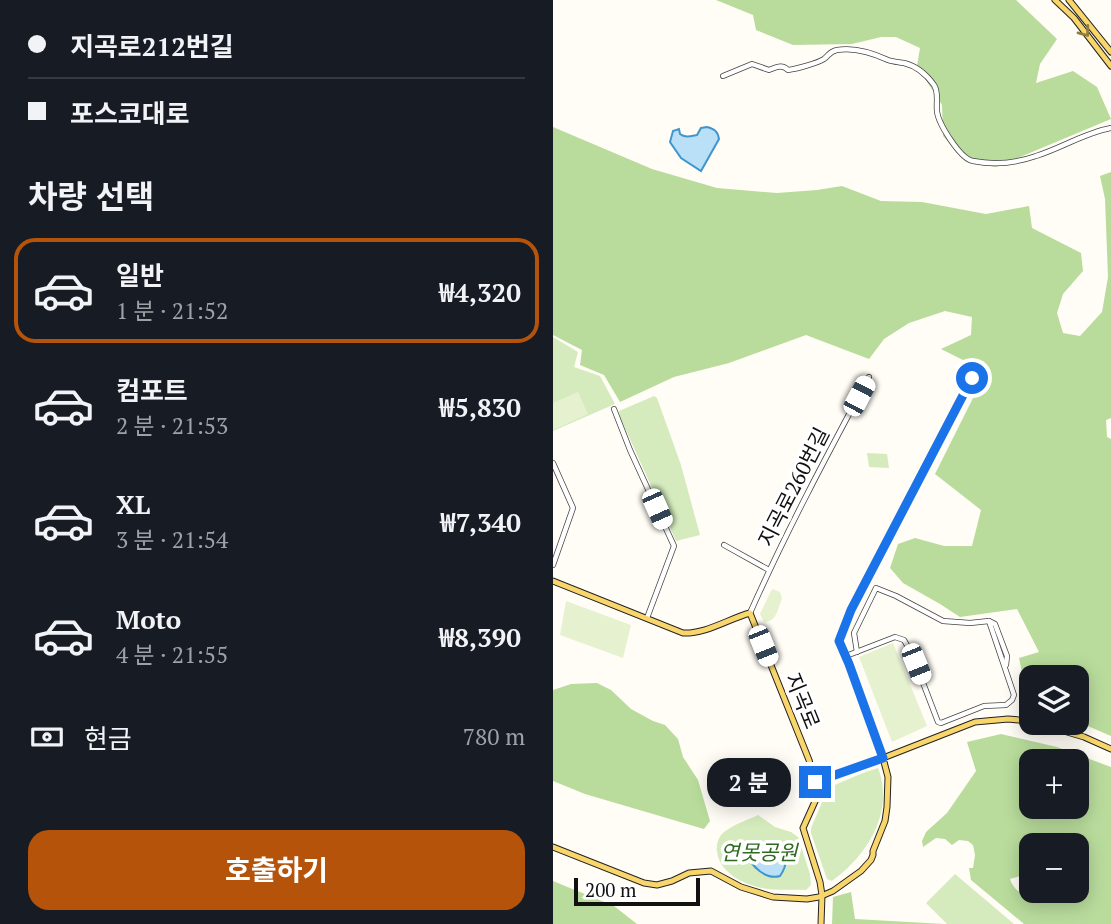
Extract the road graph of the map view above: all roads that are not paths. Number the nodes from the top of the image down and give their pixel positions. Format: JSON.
{"nodes":[{"id":1,"x":1055,"y":0,"type":"edge"},
{"id":2,"x":1069,"y":0,"type":"edge"},
{"id":3,"x":1111,"y":52,"type":"edge"},
{"id":4,"x":1111,"y":66,"type":"edge"},
{"id":5,"x":723,"y":75,"type":"dead end"},
{"id":6,"x":1111,"y":128,"type":"edge"},
{"id":7,"x":869,"y":377,"type":"dead end"},
{"id":8,"x":972,"y":378,"type":"dead end"},
{"id":9,"x":614,"y":409,"type":"dead end"},
{"id":10,"x":553,"y":463,"type":"edge"},
{"id":11,"x":724,"y":545,"type":"dead end"},
{"id":12,"x":553,"y":565,"type":"edge"},
{"id":13,"x":769,"y":570,"type":"junction"},
{"id":14,"x":553,"y":581,"type":"edge"},
{"id":15,"x":751,"y":613,"type":"junction"},
{"id":16,"x":647,"y":618,"type":"junction"},
{"id":17,"x":857,"y":652,"type":"junction"},
{"id":18,"x":846,"y":656,"type":"junction"},
{"id":19,"x":1019,"y":720,"type":"edge"},
{"id":20,"x":1077,"y":735,"type":"edge"},
{"id":21,"x":1111,"y":750,"type":"edge"},
{"id":22,"x":883,"y":758,"type":"junction"},
{"id":23,"x":815,"y":782,"type":"junction"},
{"id":24,"x":553,"y":846,"type":"edge"},
{"id":25,"x":822,"y":895,"type":"junction"},
{"id":26,"x":821,"y":924,"type":"edge"}],
"edges":[{"from":1,"to":4,"type":"main road","one_way":true},
{"from":2,"to":3,"type":"main road"},
{"from":5,"to":6,"type":"street"},
{"from":7,"to":13,"type":"street","name":"지곡로260번길"},
{"from":8,"to":18,"type":"street"},
{"from":9,"to":16,"type":"street"},
{"from":10,"to":12,"type":"street"},
{"from":11,"to":13,"type":"street"},
{"from":13,"to":15,"type":"street","name":"지곡로260번길"},
{"from":14,"to":16,"type":"main road"},
{"from":15,"to":16,"type":"main road"},
{"from":15,"to":23,"type":"main road","name":"지곡로"},
{"from":17,"to":17,"type":"street"},
{"from":17,"to":18,"type":"street"},
{"from":18,"to":22,"type":"street"},
{"from":19,"to":22,"type":"main road"},
{"from":20,"to":21,"type":"main road"},
{"from":22,"to":23,"type":"street"},
{"from":22,"to":25,"type":"main road"},
{"from":23,"to":25,"type":"main road","name":"지곡로"},
{"from":24,"to":25,"type":"main road"},
{"from":25,"to":26,"type":"main road","name":"지곡로"}]}
